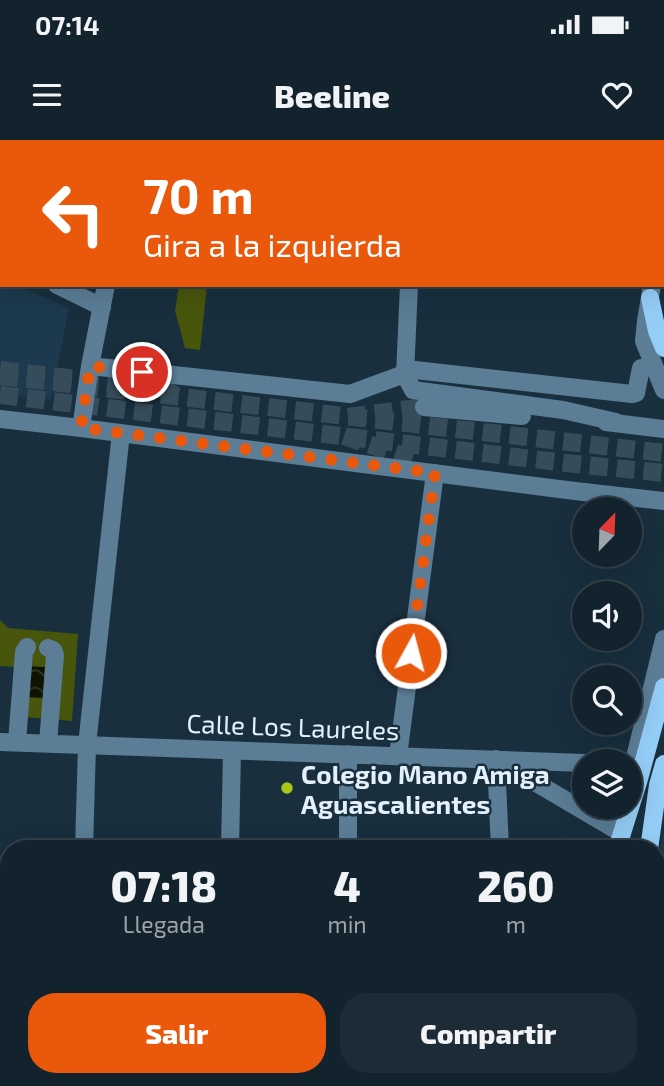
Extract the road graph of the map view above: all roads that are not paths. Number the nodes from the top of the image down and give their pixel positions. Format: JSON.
{"nodes":[{"id":1,"x":61,"y":287,"type":"edge"},
{"id":2,"x":106,"y":287,"type":"edge"},
{"id":3,"x":409,"y":287,"type":"edge"},
{"id":4,"x":651,"y":292,"type":"edge"},
{"id":5,"x":102,"y":307,"type":"junction"},
{"id":6,"x":660,"y":340,"type":"edge"},
{"id":7,"x":90,"y":366,"type":"junction"},
{"id":8,"x":641,"y":368,"type":"dead end"},
{"id":9,"x":405,"y":375,"type":"junction"},
{"id":10,"x":664,"y":390,"type":"edge"},
{"id":11,"x":424,"y":407,"type":"tunnel mouth"},
{"id":12,"x":664,"y":414,"type":"edge"},
{"id":13,"x":0,"y":419,"type":"edge"},
{"id":14,"x":617,"y":422,"type":"junction"},
{"id":15,"x":81,"y":428,"type":"junction"},
{"id":16,"x":656,"y":428,"type":"edge"},
{"id":17,"x":121,"y":433,"type":"junction"},
{"id":18,"x":419,"y":461,"type":"tunnel mouth"},
{"id":19,"x":435,"y":473,"type":"junction"},
{"id":20,"x":663,"y":492,"type":"edge"},
{"id":21,"x":664,"y":639,"type":"edge"},
{"id":22,"x":27,"y":647,"type":"dead end"},
{"id":23,"x":48,"y":648,"type":"dead end"},
{"id":24,"x":664,"y":687,"type":"edge"},
{"id":25,"x":9,"y":742,"type":"edge"},
{"id":26,"x":48,"y":743,"type":"junction"},
{"id":27,"x":87,"y":745,"type":"junction"},
{"id":28,"x":638,"y":749,"type":"edge"},
{"id":29,"x":641,"y":749,"type":"edge"},
{"id":30,"x":232,"y":751,"type":"junction"},
{"id":31,"x":348,"y":754,"type":"junction"},
{"id":32,"x":398,"y":756,"type":"junction"},
{"id":33,"x":496,"y":759,"type":"junction"},
{"id":34,"x":572,"y":762,"type":"edge"},
{"id":35,"x":664,"y":764,"type":"edge"},
{"id":36,"x":661,"y":792,"type":"edge"},
{"id":37,"x":621,"y":819,"type":"edge"},
{"id":38,"x":622,"y":819,"type":"edge"},
{"id":39,"x":83,"y":840,"type":"edge"},
{"id":40,"x":230,"y":840,"type":"edge"},
{"id":41,"x":348,"y":840,"type":"edge"},
{"id":42,"x":500,"y":840,"type":"edge"},
{"id":43,"x":613,"y":840,"type":"edge"},
{"id":44,"x":618,"y":840,"type":"edge"},
{"id":45,"x":618,"y":840,"type":"edge"},
{"id":46,"x":652,"y":840,"type":"edge"}],
"edges":[{"from":1,"to":5,"type":"street"},
{"from":2,"to":5,"type":"street"},
{"from":3,"to":9,"type":"street"},
{"from":4,"to":6,"type":"main road"},
{"from":4,"to":10,"type":"street"},
{"from":5,"to":7,"type":"street"},
{"from":7,"to":9,"type":"street"},
{"from":7,"to":15,"type":"street"},
{"from":8,"to":9,"type":"street"},
{"from":9,"to":14,"type":"street"},
{"from":11,"to":14,"type":"street"},
{"from":12,"to":16,"type":"street"},
{"from":13,"to":15,"type":"street"},
{"from":14,"to":16,"type":"street"},
{"from":15,"to":17,"type":"street"},
{"from":17,"to":19,"type":"street"},
{"from":17,"to":27,"type":"street"},
{"from":18,"to":20,"type":"street"},
{"from":19,"to":20,"type":"street"},
{"from":19,"to":32,"type":"street"},
{"from":21,"to":28,"type":"street"},
{"from":22,"to":25,"type":"street"},
{"from":23,"to":26,"type":"street"},
{"from":24,"to":29,"type":"main road"},
{"from":25,"to":26,"type":"street","name":"Calle Los Laureles"},
{"from":26,"to":27,"type":"street","name":"Calle Los Laureles"},
{"from":27,"to":30,"type":"street","name":"Calle Los Laureles"},
{"from":27,"to":39,"type":"street"},
{"from":30,"to":31,"type":"street","name":"Calle Los Laureles"},
{"from":30,"to":40,"type":"street"},
{"from":31,"to":32,"type":"street","name":"Calle Los Laureles"},
{"from":31,"to":41,"type":"street"},
{"from":32,"to":33,"type":"street","name":"Calle Los Laureles"},
{"from":33,"to":34,"type":"street","name":"Calle Los Laureles"},
{"from":33,"to":42,"type":"street"},
{"from":33,"to":43,"type":"street"},
{"from":35,"to":36,"type":"main road"},
{"from":36,"to":46,"type":"main road"},
{"from":37,"to":45,"type":"street"},
{"from":38,"to":44,"type":"main road"}]}
